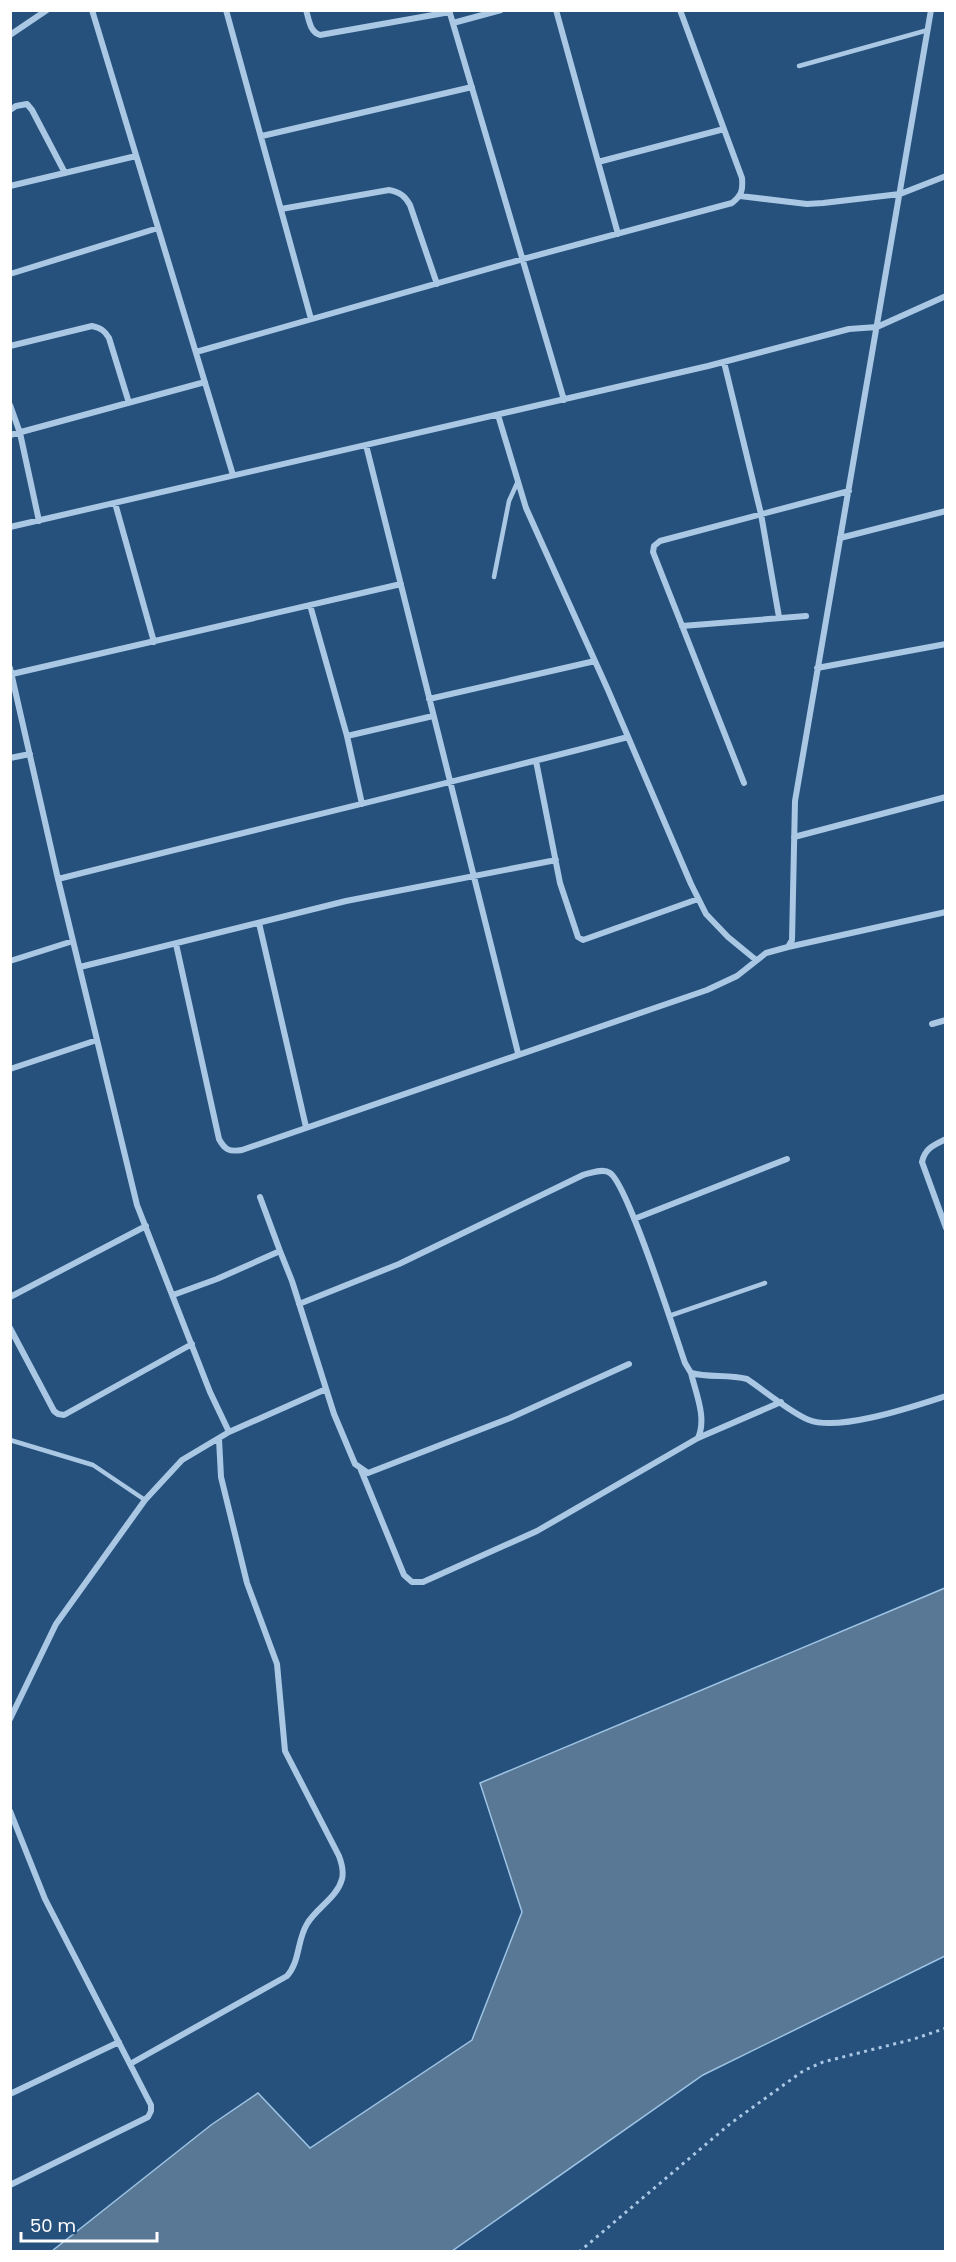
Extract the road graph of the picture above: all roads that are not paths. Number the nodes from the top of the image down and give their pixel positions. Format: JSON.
{"nodes":[{"id":1,"x":47,"y":10,"type":"edge"},
{"id":2,"x":92,"y":10,"type":"edge"},
{"id":3,"x":226,"y":10,"type":"edge"},
{"id":4,"x":306,"y":10,"type":"edge"},
{"id":5,"x":501,"y":10,"type":"edge"},
{"id":6,"x":556,"y":10,"type":"edge"},
{"id":7,"x":680,"y":10,"type":"edge"},
{"id":8,"x":931,"y":10,"type":"edge"},
{"id":9,"x":449,"y":11,"type":"edge"},
{"id":10,"x":453,"y":23,"type":"junction"},
{"id":11,"x":928,"y":30,"type":"junction"},
{"id":12,"x":10,"y":35,"type":"edge"},
{"id":13,"x":799,"y":66,"type":"dead end"},
{"id":14,"x":472,"y":87,"type":"junction"},
{"id":15,"x":10,"y":110,"type":"edge"},
{"id":16,"x":724,"y":129,"type":"junction"},
{"id":17,"x":262,"y":136,"type":"junction"},
{"id":18,"x":136,"y":156,"type":"junction"},
{"id":19,"x":598,"y":162,"type":"junction"},
{"id":20,"x":65,"y":173,"type":"junction"},
{"id":21,"x":945,"y":176,"type":"edge"},
{"id":22,"x":10,"y":186,"type":"edge"},
{"id":23,"x":900,"y":194,"type":"junction"},
{"id":24,"x":740,"y":196,"type":"junction"},
{"id":25,"x":281,"y":209,"type":"junction"},
{"id":26,"x":158,"y":228,"type":"junction"},
{"id":27,"x":618,"y":234,"type":"junction"},
{"id":28,"x":522,"y":259,"type":"junction"},
{"id":29,"x":10,"y":274,"type":"edge"},
{"id":30,"x":437,"y":284,"type":"junction"},
{"id":31,"x":945,"y":296,"type":"edge"},
{"id":32,"x":311,"y":319,"type":"junction"},
{"id":33,"x":877,"y":327,"type":"junction"},
{"id":34,"x":10,"y":346,"type":"edge"},
{"id":35,"x":196,"y":352,"type":"junction"},
{"id":36,"x":724,"y":362,"type":"junction"},
{"id":37,"x":205,"y":382,"type":"junction"},
{"id":38,"x":564,"y":400,"type":"junction"},
{"id":39,"x":129,"y":403,"type":"junction"},
{"id":40,"x":10,"y":405,"type":"edge"},
{"id":41,"x":498,"y":415,"type":"junction"},
{"id":42,"x":20,"y":433,"type":"junction"},
{"id":43,"x":10,"y":435,"type":"edge"},
{"id":44,"x":366,"y":445,"type":"junction"},
{"id":45,"x":233,"y":476,"type":"junction"},
{"id":46,"x":518,"y":481,"type":"junction"},
{"id":47,"x":849,"y":491,"type":"junction"},
{"id":48,"x":115,"y":503,"type":"junction"},
{"id":49,"x":945,"y":511,"type":"edge"},
{"id":50,"x":761,"y":514,"type":"junction"},
{"id":51,"x":39,"y":521,"type":"junction"},
{"id":52,"x":10,"y":527,"type":"edge"},
{"id":53,"x":840,"y":538,"type":"junction"},
{"id":54,"x":494,"y":577,"type":"dead end"},
{"id":55,"x":400,"y":584,"type":"junction"},
{"id":56,"x":310,"y":605,"type":"junction"},
{"id":57,"x":806,"y":616,"type":"dead end"},
{"id":58,"x":779,"y":617,"type":"junction"},
{"id":59,"x":682,"y":626,"type":"junction"},
{"id":60,"x":154,"y":642,"type":"junction"},
{"id":61,"x":945,"y":644,"type":"edge"},
{"id":62,"x":595,"y":661,"type":"junction"},
{"id":63,"x":817,"y":668,"type":"junction"},
{"id":64,"x":11,"y":671,"type":"edge"},
{"id":65,"x":429,"y":699,"type":"junction"},
{"id":66,"x":433,"y":716,"type":"junction"},
{"id":67,"x":347,"y":736,"type":"junction"},
{"id":68,"x":628,"y":737,"type":"junction"},
{"id":69,"x":30,"y":754,"type":"junction"},
{"id":70,"x":10,"y":758,"type":"edge"},
{"id":71,"x":536,"y":761,"type":"junction"},
{"id":72,"x":744,"y":783,"type":"dead end"},
{"id":73,"x":449,"y":784,"type":"junction"},
{"id":74,"x":945,"y":797,"type":"edge"},
{"id":75,"x":362,"y":804,"type":"junction"},
{"id":76,"x":794,"y":837,"type":"junction"},
{"id":77,"x":556,"y":860,"type":"junction"},
{"id":78,"x":472,"y":876,"type":"junction"},
{"id":79,"x":58,"y":879,"type":"junction"},
{"id":80,"x":698,"y":899,"type":"junction"},
{"id":81,"x":945,"y":912,"type":"edge"},
{"id":82,"x":258,"y":923,"type":"junction"},
{"id":83,"x":74,"y":941,"type":"junction"},
{"id":84,"x":176,"y":944,"type":"junction"},
{"id":85,"x":785,"y":948,"type":"junction"},
{"id":86,"x":756,"y":960,"type":"junction"},
{"id":87,"x":10,"y":961,"type":"edge"},
{"id":88,"x":80,"y":968,"type":"junction"},
{"id":89,"x":945,"y":1020,"type":"edge"},
{"id":90,"x":932,"y":1024,"type":"dead end"},
{"id":91,"x":97,"y":1040,"type":"junction"},
{"id":92,"x":518,"y":1053,"type":"junction"},
{"id":93,"x":10,"y":1069,"type":"edge"},
{"id":94,"x":306,"y":1127,"type":"junction"},
{"id":95,"x":945,"y":1139,"type":"edge"},
{"id":96,"x":787,"y":1159,"type":"dead end"},
{"id":97,"x":260,"y":1197,"type":"dead end"},
{"id":98,"x":634,"y":1219,"type":"junction"},
{"id":99,"x":146,"y":1227,"type":"junction"},
{"id":100,"x":945,"y":1228,"type":"edge"},
{"id":101,"x":280,"y":1251,"type":"junction"},
{"id":102,"x":765,"y":1283,"type":"dead end"},
{"id":103,"x":173,"y":1294,"type":"junction"},
{"id":104,"x":10,"y":1297,"type":"edge"},
{"id":105,"x":299,"y":1304,"type":"junction"},
{"id":106,"x":669,"y":1316,"type":"junction"},
{"id":107,"x":10,"y":1328,"type":"edge"},
{"id":108,"x":192,"y":1344,"type":"junction"},
{"id":109,"x":629,"y":1364,"type":"dead end"},
{"id":110,"x":691,"y":1373,"type":"junction"},
{"id":111,"x":326,"y":1389,"type":"junction"},
{"id":112,"x":945,"y":1396,"type":"edge"},
{"id":113,"x":782,"y":1402,"type":"junction"},
{"id":114,"x":229,"y":1432,"type":"junction"},
{"id":115,"x":698,"y":1438,"type":"junction"},
{"id":116,"x":219,"y":1439,"type":"junction"},
{"id":117,"x":10,"y":1440,"type":"edge"},
{"id":118,"x":361,"y":1470,"type":"junction"},
{"id":119,"x":145,"y":1500,"type":"junction"},
{"id":120,"x":10,"y":1719,"type":"edge"},
{"id":121,"x":10,"y":1811,"type":"edge"},
{"id":122,"x":119,"y":2042,"type":"junction"},
{"id":123,"x":130,"y":2064,"type":"junction"},
{"id":124,"x":10,"y":2094,"type":"edge"},
{"id":125,"x":10,"y":2185,"type":"edge"}],
"edges":[{"from":1,"to":12,"type":"street"},
{"from":2,"to":18,"type":"street"},
{"from":3,"to":17,"type":"street"},
{"from":4,"to":9,"type":"street"},
{"from":5,"to":10,"type":"street"},
{"from":6,"to":19,"type":"street"},
{"from":7,"to":16,"type":"street"},
{"from":8,"to":11,"type":"street"},
{"from":9,"to":10,"type":"street"},
{"from":10,"to":14,"type":"street"},
{"from":11,"to":13,"type":"lane"},
{"from":11,"to":23,"type":"street"},
{"from":14,"to":17,"type":"street"},
{"from":14,"to":28,"type":"street"},
{"from":15,"to":20,"type":"street"},
{"from":16,"to":19,"type":"street"},
{"from":16,"to":24,"type":"street"},
{"from":17,"to":25,"type":"street"},
{"from":18,"to":20,"type":"street"},
{"from":18,"to":26,"type":"street"},
{"from":19,"to":27,"type":"street"},
{"from":20,"to":22,"type":"street"},
{"from":21,"to":23,"type":"street"},
{"from":23,"to":24,"type":"street"},
{"from":23,"to":33,"type":"street"},
{"from":24,"to":27,"type":"street"},
{"from":25,"to":30,"type":"street"},
{"from":25,"to":32,"type":"street"},
{"from":26,"to":29,"type":"street"},
{"from":26,"to":35,"type":"street"},
{"from":27,"to":28,"type":"street"},
{"from":28,"to":30,"type":"street"},
{"from":28,"to":38,"type":"street"},
{"from":30,"to":32,"type":"street"},
{"from":31,"to":33,"type":"street"},
{"from":32,"to":35,"type":"street"},
{"from":33,"to":36,"type":"street"},
{"from":33,"to":47,"type":"street"},
{"from":34,"to":39,"type":"street"},
{"from":35,"to":37,"type":"street"},
{"from":36,"to":38,"type":"street"},
{"from":36,"to":50,"type":"street"},
{"from":37,"to":39,"type":"street"},
{"from":37,"to":45,"type":"street"},
{"from":38,"to":41,"type":"street"},
{"from":39,"to":42,"type":"street"},
{"from":40,"to":42,"type":"street"},
{"from":41,"to":44,"type":"street"},
{"from":41,"to":46,"type":"street"},
{"from":42,"to":43,"type":"street"},
{"from":42,"to":51,"type":"street"},
{"from":44,"to":45,"type":"street"},
{"from":44,"to":55,"type":"street"},
{"from":45,"to":48,"type":"street"},
{"from":46,"to":54,"type":"lane"},
{"from":46,"to":62,"type":"street"},
{"from":47,"to":50,"type":"street"},
{"from":47,"to":53,"type":"street"},
{"from":48,"to":51,"type":"street"},
{"from":48,"to":60,"type":"street"},
{"from":49,"to":53,"type":"street"},
{"from":50,"to":58,"type":"street"},
{"from":50,"to":59,"type":"street"},
{"from":51,"to":52,"type":"street"},
{"from":53,"to":63,"type":"street"},
{"from":55,"to":56,"type":"street"},
{"from":55,"to":65,"type":"street"},
{"from":56,"to":60,"type":"street"},
{"from":56,"to":67,"type":"street"},
{"from":57,"to":58,"type":"street"},
{"from":58,"to":59,"type":"street"},
{"from":59,"to":72,"type":"street"},
{"from":60,"to":64,"type":"street"},
{"from":61,"to":63,"type":"street"},
{"from":62,"to":65,"type":"street"},
{"from":62,"to":68,"type":"street"},
{"from":63,"to":76,"type":"street"},
{"from":64,"to":69,"type":"street"},
{"from":65,"to":66,"type":"street"},
{"from":66,"to":67,"type":"street"},
{"from":66,"to":73,"type":"street"},
{"from":67,"to":75,"type":"street"},
{"from":68,"to":71,"type":"street"},
{"from":68,"to":80,"type":"street"},
{"from":69,"to":70,"type":"street"},
{"from":69,"to":79,"type":"street"},
{"from":71,"to":73,"type":"street"},
{"from":71,"to":77,"type":"street"},
{"from":73,"to":75,"type":"street"},
{"from":73,"to":78,"type":"street"},
{"from":74,"to":76,"type":"street"},
{"from":75,"to":79,"type":"street"},
{"from":76,"to":85,"type":"street"},
{"from":77,"to":78,"type":"street"},
{"from":77,"to":80,"type":"street"},
{"from":78,"to":82,"type":"street"},
{"from":78,"to":92,"type":"street"},
{"from":79,"to":83,"type":"street"},
{"from":80,"to":86,"type":"street"},
{"from":81,"to":85,"type":"street"},
{"from":82,"to":84,"type":"street"},
{"from":82,"to":94,"type":"street"},
{"from":83,"to":87,"type":"street"},
{"from":83,"to":88,"type":"street"},
{"from":84,"to":88,"type":"street"},
{"from":84,"to":94,"type":"street"},
{"from":85,"to":86,"type":"street"},
{"from":86,"to":92,"type":"street"},
{"from":88,"to":91,"type":"street"},
{"from":89,"to":90,"type":"street"},
{"from":91,"to":93,"type":"street"},
{"from":91,"to":99,"type":"street"},
{"from":92,"to":94,"type":"street"},
{"from":95,"to":100,"type":"street"},
{"from":96,"to":98,"type":"street"},
{"from":97,"to":101,"type":"street"},
{"from":98,"to":105,"type":"street"},
{"from":98,"to":106,"type":"street"},
{"from":99,"to":103,"type":"street"},
{"from":99,"to":104,"type":"street"},
{"from":101,"to":103,"type":"street"},
{"from":101,"to":105,"type":"street"},
{"from":102,"to":106,"type":"lane"},
{"from":103,"to":108,"type":"street"},
{"from":105,"to":111,"type":"street"},
{"from":106,"to":110,"type":"street"},
{"from":107,"to":108,"type":"street"},
{"from":108,"to":114,"type":"street"},
{"from":109,"to":118,"type":"street"},
{"from":110,"to":113,"type":"street"},
{"from":110,"to":115,"type":"street"},
{"from":111,"to":114,"type":"street"},
{"from":111,"to":118,"type":"street"},
{"from":112,"to":113,"type":"street"},
{"from":113,"to":115,"type":"street"},
{"from":114,"to":116,"type":"street"},
{"from":115,"to":118,"type":"street"},
{"from":116,"to":119,"type":"street"},
{"from":116,"to":123,"type":"street"},
{"from":117,"to":119,"type":"lane"},
{"from":119,"to":120,"type":"street"},
{"from":121,"to":122,"type":"street"},
{"from":122,"to":123,"type":"street"},
{"from":122,"to":124,"type":"street"},
{"from":123,"to":125,"type":"street"}]}
